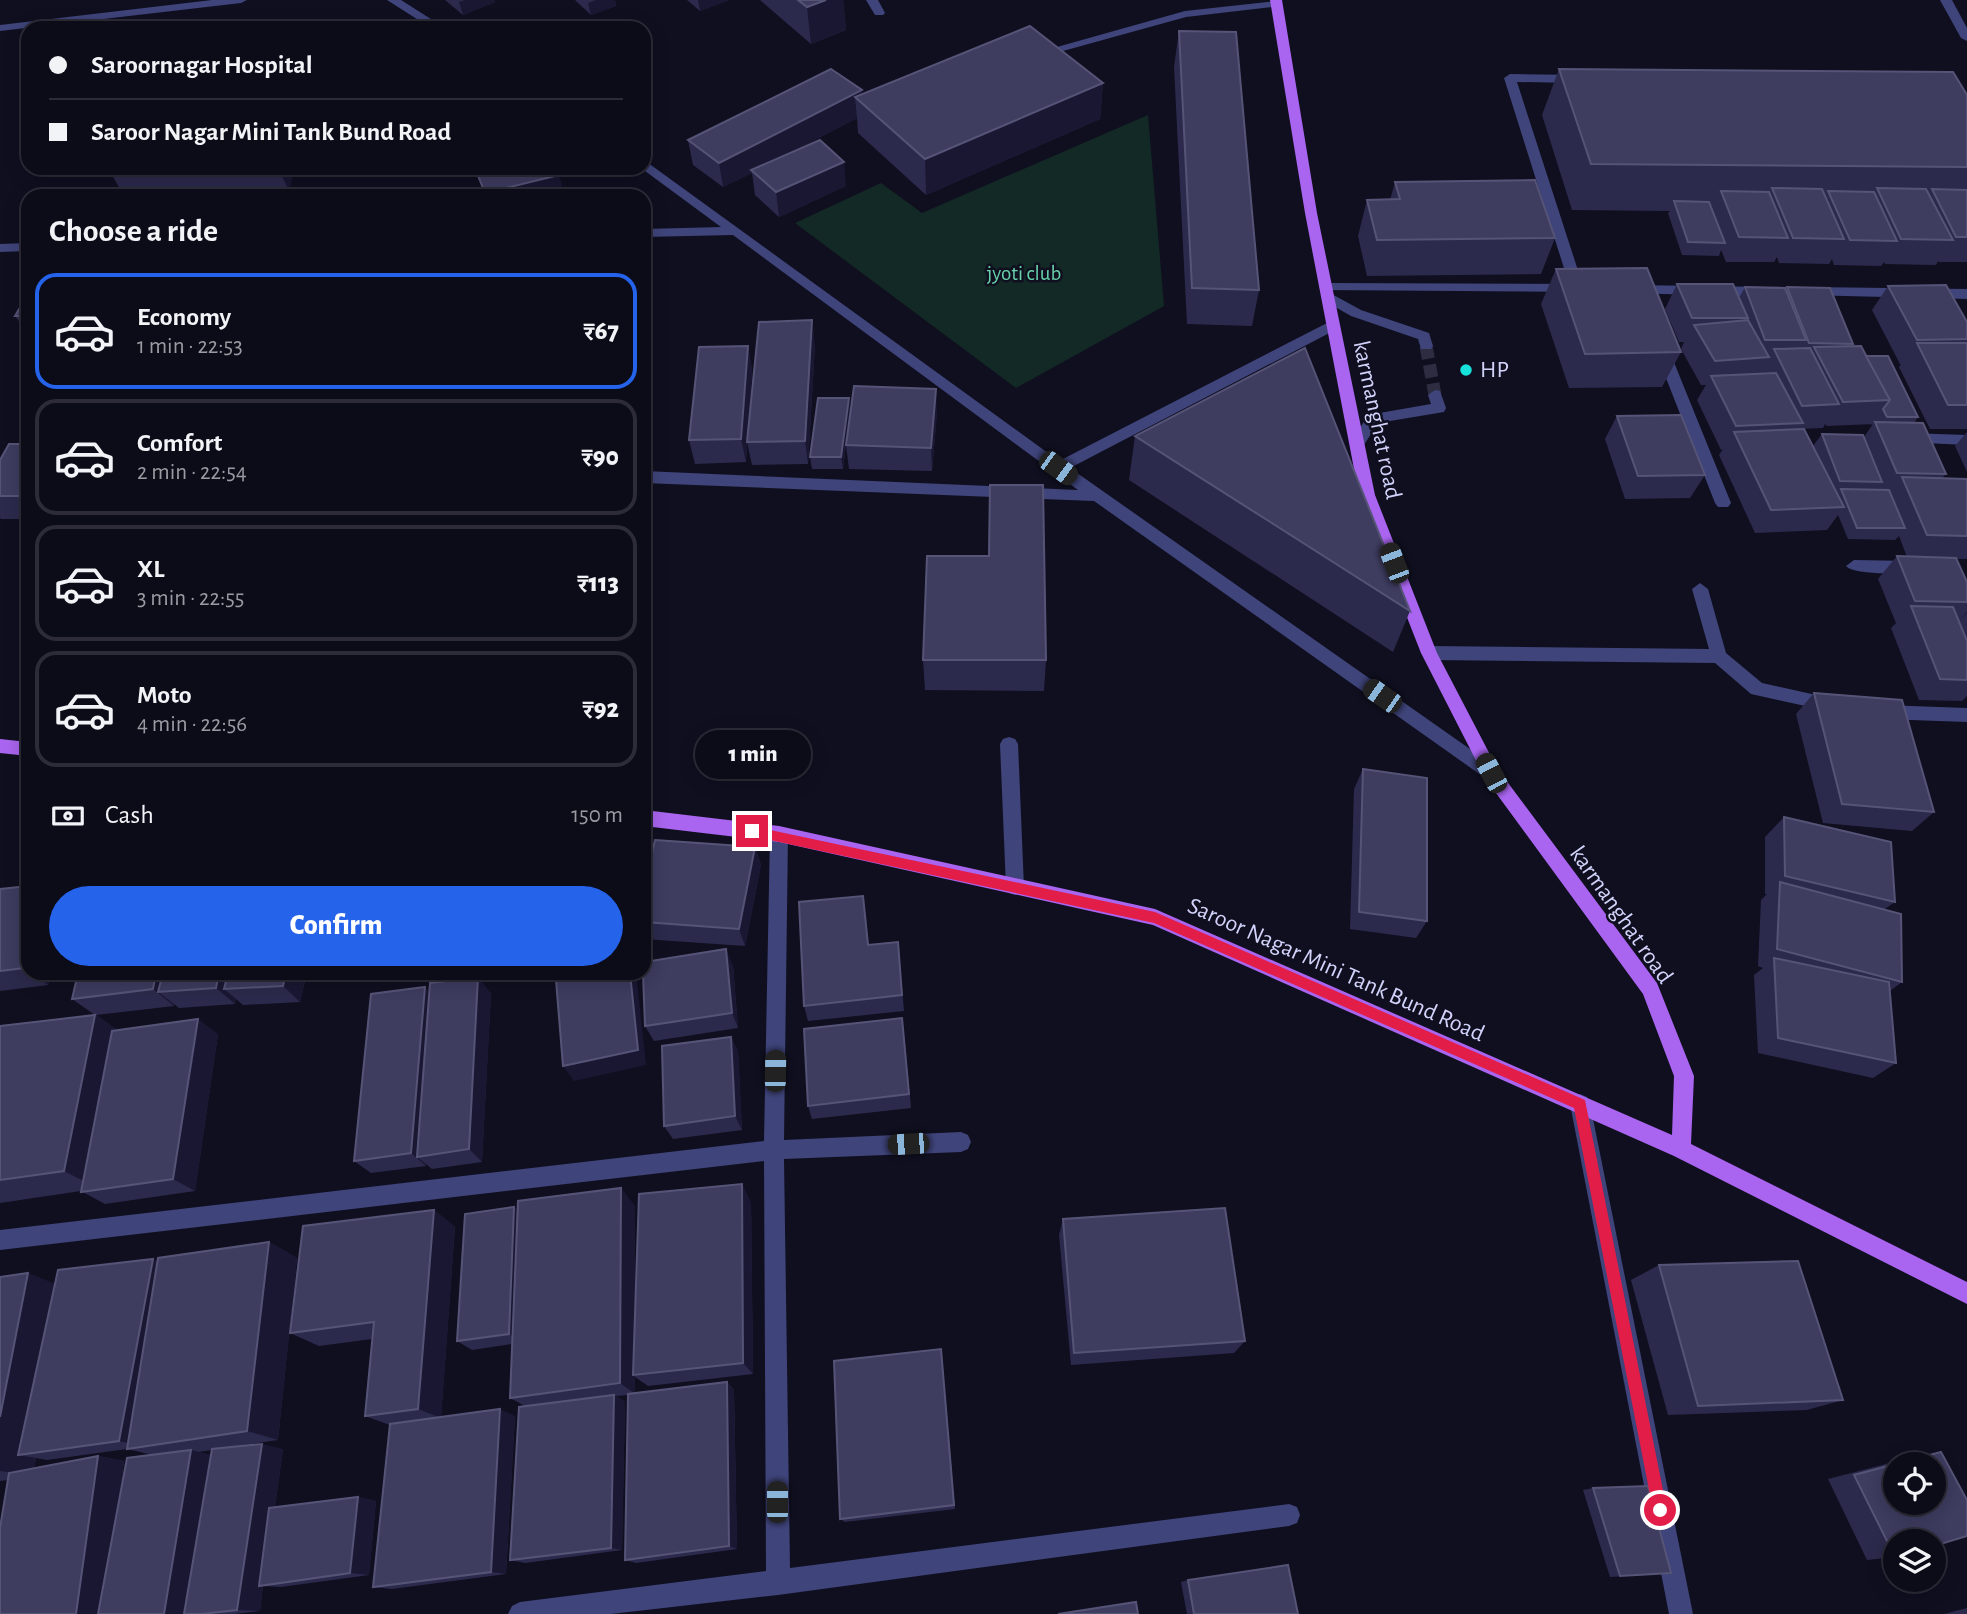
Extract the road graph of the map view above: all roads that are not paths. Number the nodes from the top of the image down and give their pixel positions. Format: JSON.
{"nodes":[{"id":1,"x":241,"y":0,"type":"edge"},
{"id":2,"x":393,"y":0,"type":"edge"},
{"id":3,"x":872,"y":0,"type":"edge"},
{"id":4,"x":1946,"y":0,"type":"edge"},
{"id":5,"x":1276,"y":2,"type":"edge"},
{"id":6,"x":879,"y":13,"type":"dead end"},
{"id":7,"x":87,"y":21,"type":"edge"},
{"id":8,"x":428,"y":21,"type":"edge"},
{"id":9,"x":21,"y":26,"type":"edge"},
{"id":10,"x":0,"y":28,"type":"edge"},
{"id":11,"x":1967,"y":38,"type":"edge"},
{"id":12,"x":1063,"y":47,"type":"dead end"},
{"id":13,"x":1591,"y":79,"type":"edge"},
{"id":14,"x":651,"y":169,"type":"edge"},
{"id":15,"x":735,"y":231,"type":"junction"},
{"id":16,"x":651,"y":233,"type":"edge"},
{"id":17,"x":21,"y":247,"type":"edge"},
{"id":18,"x":0,"y":248,"type":"edge"},
{"id":19,"x":1614,"y":290,"type":"edge"},
{"id":20,"x":1327,"y":292,"type":"junction"},
{"id":21,"x":1967,"y":295,"type":"edge"},
{"id":22,"x":1334,"y":325,"type":"junction"},
{"id":23,"x":1658,"y":340,"type":"edge"},
{"id":24,"x":1426,"y":346,"type":"tunnel mouth"},
{"id":25,"x":1435,"y":395,"type":"dead end"},
{"id":26,"x":1888,"y":438,"type":"edge"},
{"id":27,"x":1967,"y":440,"type":"edge"},
{"id":28,"x":1357,"y":444,"type":"junction"},
{"id":29,"x":1058,"y":468,"type":"junction"},
{"id":30,"x":651,"y":477,"type":"edge"},
{"id":31,"x":1097,"y":496,"type":"junction"},
{"id":32,"x":1723,"y":503,"type":"dead end"},
{"id":33,"x":1854,"y":566,"type":"dead end"},
{"id":34,"x":1929,"y":568,"type":"edge"},
{"id":35,"x":1700,"y":589,"type":"dead end"},
{"id":36,"x":1429,"y":653,"type":"junction"},
{"id":37,"x":1718,"y":656,"type":"junction"},
{"id":38,"x":1843,"y":706,"type":"edge"},
{"id":39,"x":1871,"y":710,"type":"edge"},
{"id":40,"x":1967,"y":715,"type":"edge"},
{"id":41,"x":1009,"y":744,"type":"dead end"},
{"id":42,"x":0,"y":746,"type":"edge"},
{"id":43,"x":21,"y":748,"type":"edge"},
{"id":44,"x":1491,"y":773,"type":"junction"},
{"id":45,"x":651,"y":819,"type":"edge"},
{"id":46,"x":779,"y":834,"type":"junction"},
{"id":47,"x":1015,"y":887,"type":"junction"},
{"id":48,"x":1580,"y":1104,"type":"junction"},
{"id":49,"x":961,"y":1142,"type":"dead end"},
{"id":50,"x":1681,"y":1149,"type":"junction"},
{"id":51,"x":774,"y":1150,"type":"junction"},
{"id":52,"x":0,"y":1240,"type":"edge"},
{"id":53,"x":1967,"y":1293,"type":"edge"},
{"id":54,"x":1289,"y":1515,"type":"dead end"},
{"id":55,"x":778,"y":1583,"type":"junction"},
{"id":56,"x":520,"y":1614,"type":"edge"},
{"id":57,"x":1681,"y":1614,"type":"edge"}],
"edges":[{"from":1,"to":7,"type":"street"},
{"from":2,"to":8,"type":"street"},
{"from":3,"to":6,"type":"street"},
{"from":4,"to":11,"type":"street"},
{"from":5,"to":12,"type":"street"},
{"from":5,"to":20,"type":"main road","name":"karmanghat road"},
{"from":9,"to":10,"type":"street"},
{"from":13,"to":20,"type":"street"},
{"from":14,"to":15,"type":"street"},
{"from":15,"to":16,"type":"street"},
{"from":15,"to":29,"type":"street"},
{"from":17,"to":18,"type":"street"},
{"from":19,"to":21,"type":"street"},
{"from":20,"to":22,"type":"main road","name":"karmanghat road"},
{"from":20,"to":24,"type":"street"},
{"from":22,"to":28,"type":"main road","name":"karmanghat road"},
{"from":22,"to":29,"type":"street"},
{"from":23,"to":32,"type":"street"},
{"from":25,"to":28,"type":"street"},
{"from":26,"to":27,"type":"street"},
{"from":28,"to":36,"type":"main road","name":"karmanghat road"},
{"from":29,"to":31,"type":"street"},
{"from":30,"to":31,"type":"street"},
{"from":31,"to":44,"type":"street"},
{"from":33,"to":34,"type":"street"},
{"from":35,"to":37,"type":"street"},
{"from":36,"to":37,"type":"street"},
{"from":36,"to":44,"type":"main road","name":"karmanghat road"},
{"from":37,"to":38,"type":"street"},
{"from":39,"to":40,"type":"street"},
{"from":41,"to":47,"type":"street"},
{"from":42,"to":43,"type":"main road"},
{"from":44,"to":50,"type":"main road","name":"karmanghat road"},
{"from":45,"to":46,"type":"main road","name":"Saroor Nagar Mini Tank Bund Road"},
{"from":46,"to":47,"type":"main road","name":"Saroor Nagar Mini Tank Bund Road"},
{"from":46,"to":51,"type":"street"},
{"from":47,"to":48,"type":"main road","name":"Saroor Nagar Mini Tank Bund Road"},
{"from":48,"to":50,"type":"main road","name":"Saroor Nagar Mini Tank Bund Road"},
{"from":48,"to":57,"type":"street"},
{"from":49,"to":51,"type":"street"},
{"from":50,"to":53,"type":"main road","name":"Saroor Nagar Mini Tank Bund Road"},
{"from":51,"to":52,"type":"street"},
{"from":51,"to":55,"type":"street"},
{"from":54,"to":55,"type":"street"},
{"from":55,"to":56,"type":"street"}]}
